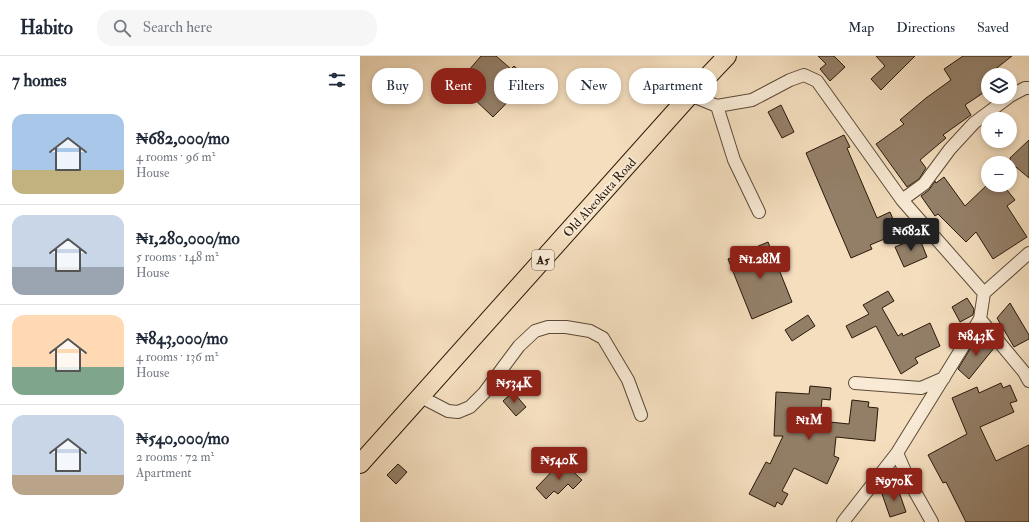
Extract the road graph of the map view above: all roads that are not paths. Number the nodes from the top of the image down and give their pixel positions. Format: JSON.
{"nodes":[{"id":1,"x":727,"y":56,"type":"edge"},
{"id":2,"x":716,"y":68,"type":"edge"},
{"id":3,"x":1029,"y":88,"type":"edge"},
{"id":4,"x":1017,"y":92,"type":"edge"},
{"id":5,"x":682,"y":104,"type":"edge"},
{"id":6,"x":712,"y":104,"type":"edge"},
{"id":7,"x":1000,"y":104,"type":"edge"},
{"id":8,"x":717,"y":106,"type":"junction"},
{"id":9,"x":902,"y":200,"type":"junction"},
{"id":10,"x":759,"y":212,"type":"dead end"},
{"id":11,"x":1029,"y":253,"type":"edge"},
{"id":12,"x":984,"y":293,"type":"junction"},
{"id":13,"x":980,"y":319,"type":"junction"},
{"id":14,"x":1027,"y":374,"type":"edge"},
{"id":15,"x":944,"y":378,"type":"junction"},
{"id":16,"x":855,"y":382,"type":"dead end"},
{"id":17,"x":421,"y":397,"type":"junction"},
{"id":18,"x":641,"y":415,"type":"dead end"},
{"id":19,"x":897,"y":453,"type":"junction"},
{"id":20,"x":360,"y":464,"type":"edge"},
{"id":21,"x":843,"y":522,"type":"edge"},
{"id":22,"x":932,"y":522,"type":"edge"}],
"edges":[{"from":1,"to":2,"type":"highway","name":"Old Abeokuta Road","number":"A5"},
{"from":3,"to":4,"type":"street"},
{"from":5,"to":17,"type":"highway","name":"Old Abeokuta Road","number":"A5"},
{"from":6,"to":8,"type":"street"},
{"from":7,"to":9,"type":"street"},
{"from":8,"to":9,"type":"street"},
{"from":8,"to":10,"type":"street"},
{"from":9,"to":12,"type":"street"},
{"from":11,"to":12,"type":"street"},
{"from":12,"to":13,"type":"street"},
{"from":13,"to":14,"type":"street"},
{"from":13,"to":15,"type":"street"},
{"from":15,"to":16,"type":"street"},
{"from":15,"to":19,"type":"street"},
{"from":17,"to":18,"type":"street"},
{"from":17,"to":20,"type":"highway","name":"Old Abeokuta Road","number":"A5"},
{"from":19,"to":21,"type":"street"},
{"from":19,"to":22,"type":"street"}]}
